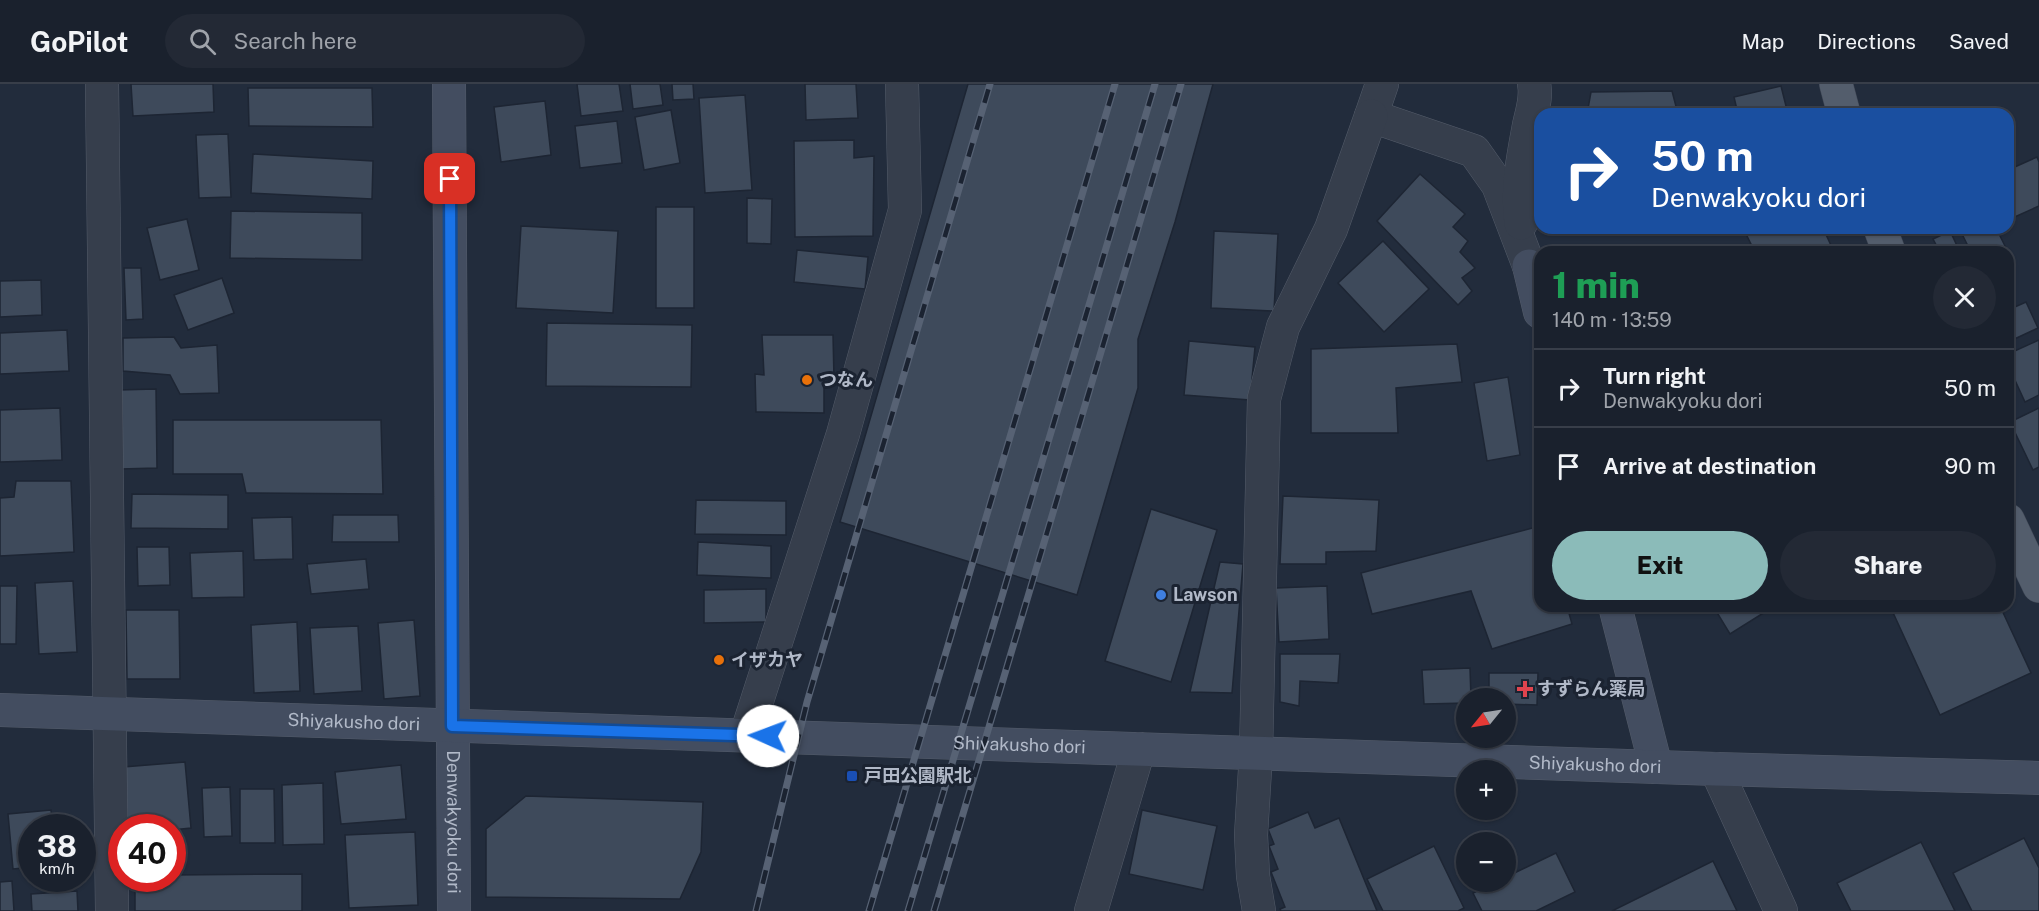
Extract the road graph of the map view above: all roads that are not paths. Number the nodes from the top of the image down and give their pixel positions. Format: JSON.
{"nodes":[{"id":1,"x":102,"y":84,"type":"edge"},
{"id":2,"x":449,"y":84,"type":"edge"},
{"id":3,"x":902,"y":84,"type":"edge"},
{"id":4,"x":1382,"y":84,"type":"edge"},
{"id":5,"x":1836,"y":84,"type":"edge"},
{"id":6,"x":1533,"y":99,"type":"edge"},
{"id":7,"x":1842,"y":108,"type":"edge"},
{"id":8,"x":1371,"y":116,"type":"junction"},
{"id":9,"x":1474,"y":151,"type":"junction"},
{"id":10,"x":1529,"y":266,"type":"junction"},
{"id":11,"x":1534,"y":287,"type":"edge"},
{"id":12,"x":2014,"y":533,"type":"edge"},
{"id":13,"x":2039,"y":586,"type":"edge"},
{"id":14,"x":1617,"y":612,"type":"edge"},
{"id":15,"x":0,"y":710,"type":"edge"},
{"id":16,"x":110,"y":715,"type":"junction"},
{"id":17,"x":452,"y":726,"type":"junction"},
{"id":18,"x":746,"y":735,"type":"junction"},
{"id":19,"x":1139,"y":749,"type":"junction"},
{"id":20,"x":1256,"y":753,"type":"junction"},
{"id":21,"x":1656,"y":766,"type":"junction"},
{"id":22,"x":1716,"y":769,"type":"junction"},
{"id":23,"x":2039,"y":778,"type":"edge"},
{"id":24,"x":112,"y":911,"type":"edge"},
{"id":25,"x":454,"y":911,"type":"edge"},
{"id":26,"x":1091,"y":911,"type":"edge"},
{"id":27,"x":1259,"y":911,"type":"edge"},
{"id":28,"x":1781,"y":911,"type":"edge"}],
"edges":[{"from":1,"to":16,"type":"street"},
{"from":2,"to":17,"type":"street","name":"Denwakyoku dori"},
{"from":3,"to":18,"type":"street"},
{"from":4,"to":8,"type":"street"},
{"from":5,"to":7,"type":"main road"},
{"from":6,"to":9,"type":"street"},
{"from":6,"to":10,"type":"street"},
{"from":8,"to":9,"type":"street"},
{"from":8,"to":20,"type":"street"},
{"from":9,"to":10,"type":"street"},
{"from":10,"to":11,"type":"street"},
{"from":12,"to":13,"type":"main road"},
{"from":14,"to":21,"type":"street"},
{"from":15,"to":16,"type":"street","name":"Shiyakusho dori"},
{"from":16,"to":17,"type":"street","name":"Shiyakusho dori"},
{"from":16,"to":24,"type":"street"},
{"from":17,"to":18,"type":"street","name":"Shiyakusho dori"},
{"from":17,"to":25,"type":"street","name":"Denwakyoku dori"},
{"from":18,"to":19,"type":"street","name":"Shiyakusho dori"},
{"from":19,"to":20,"type":"street","name":"Shiyakusho dori"},
{"from":19,"to":26,"type":"street"},
{"from":20,"to":21,"type":"street","name":"Shiyakusho dori"},
{"from":20,"to":27,"type":"street"},
{"from":21,"to":22,"type":"street","name":"Shiyakusho dori"},
{"from":22,"to":23,"type":"street","name":"Shiyakusho dori"},
{"from":22,"to":28,"type":"street"}]}
